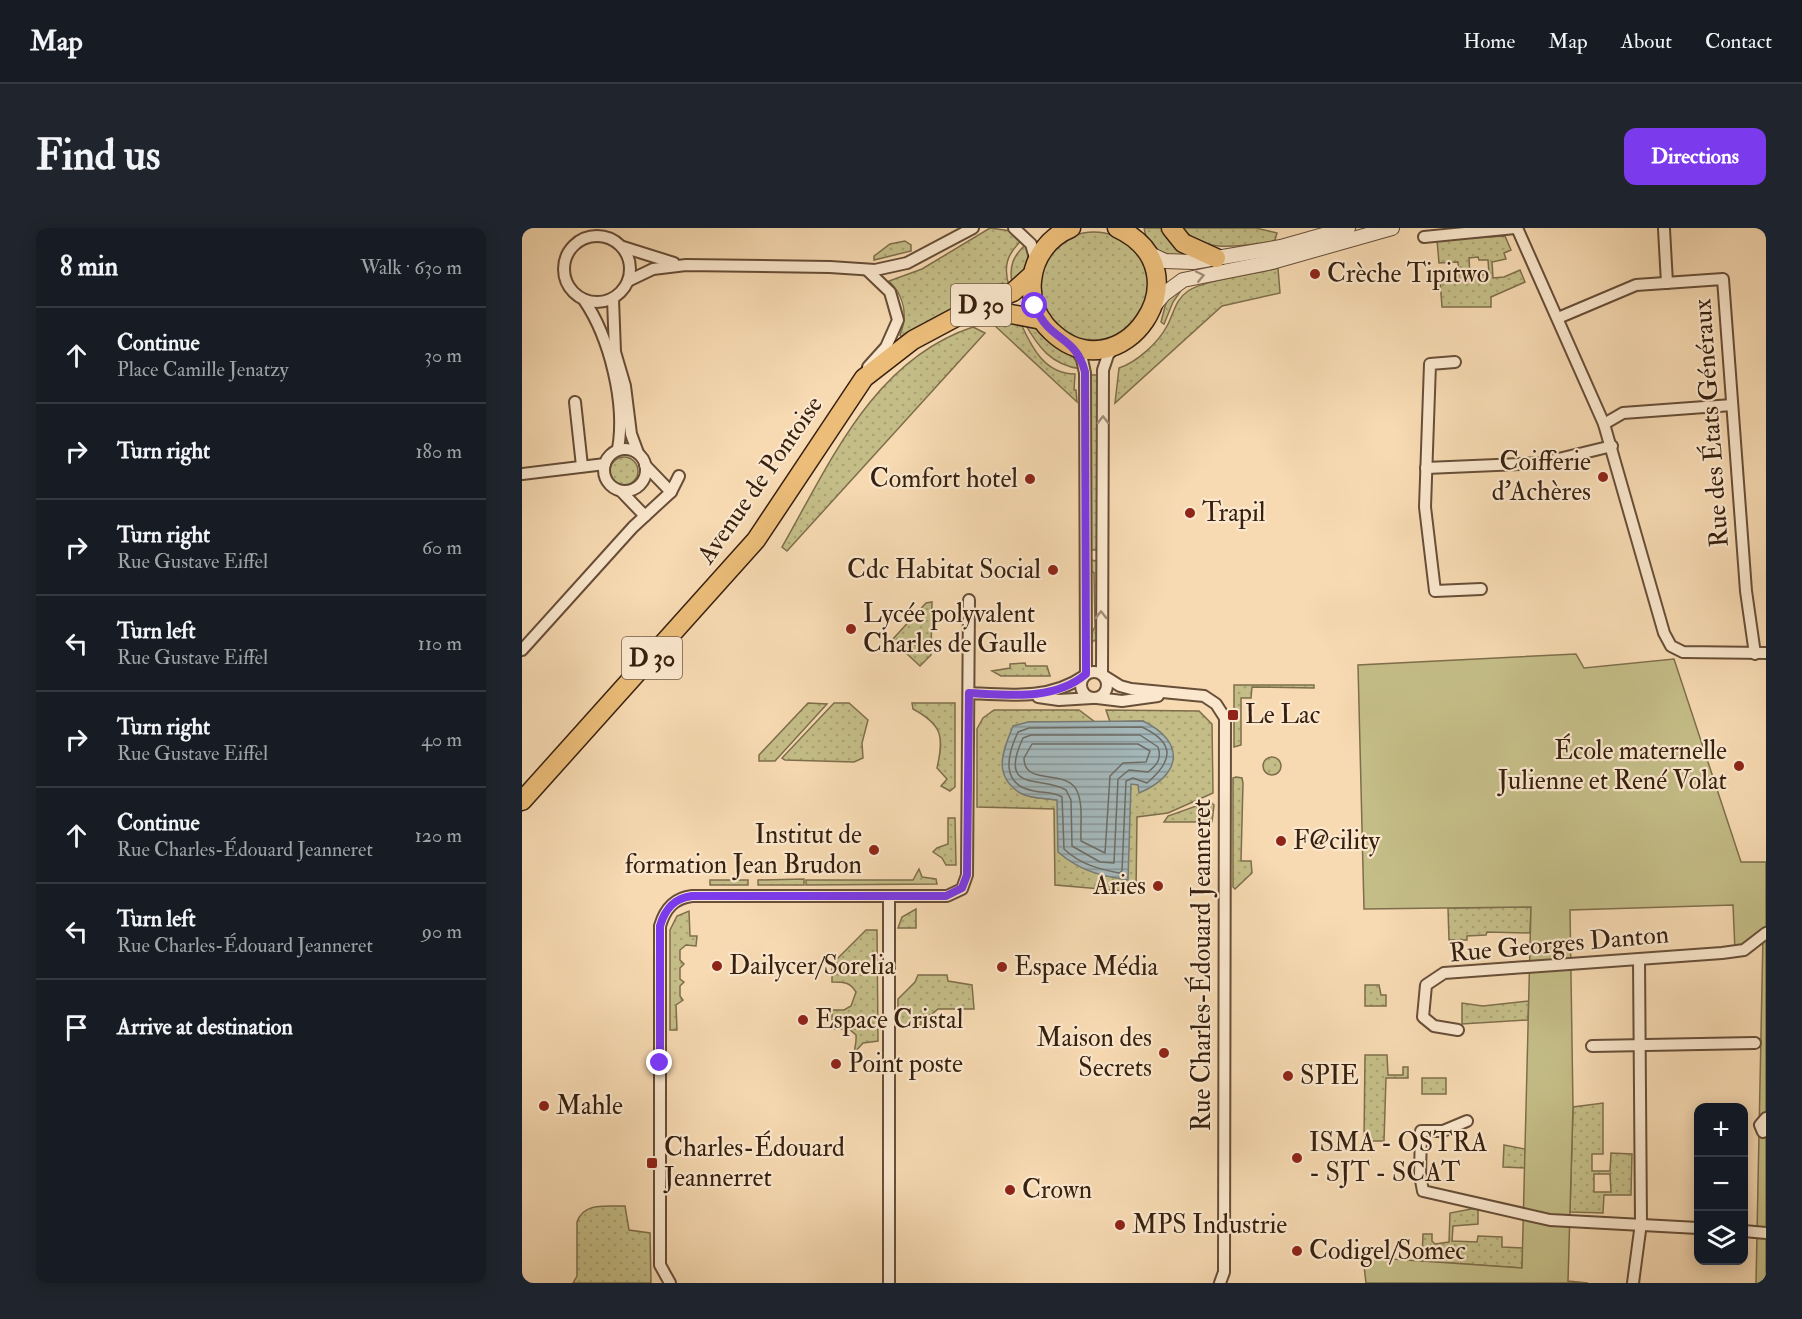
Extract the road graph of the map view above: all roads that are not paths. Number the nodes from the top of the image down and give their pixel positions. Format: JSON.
{"nodes":[{"id":1,"x":963,"y":228,"type":"edge"},
{"id":2,"x":973,"y":228,"type":"edge"},
{"id":3,"x":1014,"y":228,"type":"edge"},
{"id":4,"x":1051,"y":228,"type":"edge"},
{"id":5,"x":1065,"y":228,"type":"edge"},
{"id":6,"x":1071,"y":228,"type":"edge"},
{"id":7,"x":1117,"y":228,"type":"edge"},
{"id":8,"x":1171,"y":228,"type":"edge"},
{"id":9,"x":1348,"y":228,"type":"edge"},
{"id":10,"x":1392,"y":228,"type":"edge"},
{"id":11,"x":1516,"y":228,"type":"edge"},
{"id":12,"x":1664,"y":229,"type":"edge"},
{"id":13,"x":1368,"y":235,"type":"edge"},
{"id":14,"x":1424,"y":237,"type":"dead end"},
{"id":15,"x":1142,"y":241,"type":"edge"},
{"id":16,"x":620,"y":245,"type":"junction"},
{"id":17,"x":941,"y":245,"type":"junction"},
{"id":18,"x":1216,"y":258,"type":"junction"},
{"id":19,"x":686,"y":265,"type":"junction"},
{"id":20,"x":1034,"y":268,"type":"junction"},
{"id":21,"x":867,"y":270,"type":"junction"},
{"id":22,"x":628,"y":281,"type":"junction"},
{"id":23,"x":1667,"y":283,"type":"junction"},
{"id":24,"x":613,"y":299,"type":"junction"},
{"id":25,"x":584,"y":300,"type":"junction"},
{"id":26,"x":1153,"y":307,"type":"junction"},
{"id":27,"x":1558,"y":318,"type":"junction"},
{"id":28,"x":1042,"y":320,"type":"junction"},
{"id":29,"x":927,"y":332,"type":"junction"},
{"id":30,"x":1118,"y":344,"type":"junction"},
{"id":31,"x":1073,"y":345,"type":"junction"},
{"id":32,"x":1455,"y":362,"type":"dead end"},
{"id":33,"x":864,"y":378,"type":"junction"},
{"id":34,"x":575,"y":402,"type":"dead end"},
{"id":35,"x":1732,"y":405,"type":"junction"},
{"id":36,"x":1604,"y":424,"type":"junction"},
{"id":37,"x":1612,"y":446,"type":"junction"},
{"id":38,"x":618,"y":449,"type":"junction"},
{"id":39,"x":638,"y":453,"type":"junction"},
{"id":40,"x":604,"y":464,"type":"junction"},
{"id":41,"x":645,"y":465,"type":"junction"},
{"id":42,"x":582,"y":466,"type":"junction"},
{"id":43,"x":1426,"y":468,"type":"junction"},
{"id":44,"x":522,"y":474,"type":"edge"},
{"id":45,"x":679,"y":476,"type":"dead end"},
{"id":46,"x":621,"y":490,"type":"junction"},
{"id":47,"x":671,"y":492,"type":"junction"},
{"id":48,"x":645,"y":516,"type":"junction"},
{"id":49,"x":1481,"y":590,"type":"dead end"},
{"id":50,"x":969,"y":600,"type":"dead end"},
{"id":51,"x":522,"y":650,"type":"edge"},
{"id":52,"x":1760,"y":654,"type":"edge"},
{"id":53,"x":1085,"y":675,"type":"junction"},
{"id":54,"x":1103,"y":675,"type":"junction"},
{"id":55,"x":969,"y":693,"type":"junction"},
{"id":56,"x":1026,"y":694,"type":"junction"},
{"id":57,"x":1164,"y":694,"type":"junction"},
{"id":58,"x":1094,"y":698,"type":"junction"},
{"id":59,"x":522,"y":801,"type":"edge"},
{"id":60,"x":889,"y":898,"type":"junction"},
{"id":61,"x":1765,"y":934,"type":"edge"},
{"id":62,"x":1639,"y":960,"type":"junction"},
{"id":63,"x":1458,"y":1030,"type":"dead end"},
{"id":64,"x":1755,"y":1043,"type":"dead end"},
{"id":65,"x":1640,"y":1044,"type":"junction"},
{"id":66,"x":1592,"y":1046,"type":"dead end"},
{"id":67,"x":1766,"y":1118,"type":"edge"},
{"id":68,"x":1467,"y":1121,"type":"dead end"},
{"id":69,"x":1763,"y":1132,"type":"dead end"},
{"id":70,"x":1641,"y":1223,"type":"junction"},
{"id":71,"x":1694,"y":1228,"type":"edge"},
{"id":72,"x":1748,"y":1231,"type":"edge"},
{"id":73,"x":1766,"y":1233,"type":"edge"},
{"id":74,"x":670,"y":1283,"type":"edge"},
{"id":75,"x":889,"y":1283,"type":"edge"},
{"id":76,"x":1220,"y":1283,"type":"edge"},
{"id":77,"x":1633,"y":1283,"type":"edge"}],
"edges":[{"from":1,"to":17,"type":"street"},
{"from":2,"to":17,"type":"street"},
{"from":3,"to":20,"type":"street"},
{"from":4,"to":5,"type":"street"},
{"from":6,"to":20,"type":"main road","name":"Avenue de Pontoise"},
{"from":7,"to":15,"type":"main road"},
{"from":8,"to":18,"type":"main road"},
{"from":9,"to":18,"type":"street"},
{"from":10,"to":13,"type":"street"},
{"from":11,"to":14,"type":"street"},
{"from":11,"to":27,"type":"street"},
{"from":12,"to":23,"type":"street"},
{"from":26,"to":13,"type":"street","one_way":true},
{"from":15,"to":18,"type":"street"},
{"from":15,"to":26,"type":"main road"},
{"from":16,"to":19,"type":"street"},
{"from":16,"to":22,"type":"street"},
{"from":16,"to":25,"type":"street"},
{"from":17,"to":21,"type":"street"},
{"from":19,"to":21,"type":"street"},
{"from":19,"to":22,"type":"street"},
{"from":20,"to":28,"type":"main road"},
{"from":20,"to":29,"type":"main road","name":"Avenue de Pontoise","number":"D 30"},
{"from":21,"to":33,"type":"street"},
{"from":22,"to":24,"type":"street"},
{"from":23,"to":27,"type":"street","name":"Rue des États Généraux"},
{"from":23,"to":35,"type":"street","name":"Rue des États Généraux"},
{"from":24,"to":25,"type":"street"},
{"from":24,"to":39,"type":"street"},
{"from":25,"to":38,"type":"street"},
{"from":26,"to":30,"type":"main road"},
{"from":27,"to":36,"type":"street"},
{"from":28,"to":29,"type":"main road","name":"Avenue de Pontoise","number":"D 30"},
{"from":28,"to":31,"type":"main road"},
{"from":29,"to":33,"type":"main road","name":"Avenue de Pontoise","number":"D 30"},
{"from":30,"to":31,"type":"main road"},
{"from":54,"to":30,"type":"street","one_way":true},
{"from":31,"to":53,"type":"street"},
{"from":32,"to":43,"type":"street"},
{"from":33,"to":59,"type":"main road","name":"Avenue de Pontoise","number":"D 30"},
{"from":34,"to":42,"type":"street"},
{"from":35,"to":36,"type":"street"},
{"from":35,"to":52,"type":"street","name":"Rue des États Généraux"},
{"from":36,"to":37,"type":"street"},
{"from":37,"to":43,"type":"street"},
{"from":37,"to":52,"type":"street"},
{"from":38,"to":39,"type":"street"},
{"from":38,"to":40,"type":"street"},
{"from":39,"to":41,"type":"street"},
{"from":40,"to":42,"type":"street"},
{"from":40,"to":46,"type":"street"},
{"from":41,"to":46,"type":"street"},
{"from":41,"to":47,"type":"street"},
{"from":42,"to":44,"type":"street"},
{"from":43,"to":49,"type":"street"},
{"from":45,"to":47,"type":"street"},
{"from":46,"to":48,"type":"street"},
{"from":47,"to":48,"type":"street"},
{"from":48,"to":51,"type":"street"},
{"from":50,"to":55,"type":"street"},
{"from":53,"to":54,"type":"street"},
{"from":53,"to":56,"type":"street"},
{"from":53,"to":58,"type":"street"},
{"from":54,"to":57,"type":"street","name":"Rue Charles-Édouard Jeanneret"},
{"from":54,"to":58,"type":"street"},
{"from":55,"to":56,"type":"street"},
{"from":55,"to":60,"type":"street"},
{"from":56,"to":58,"type":"street","name":"Rue Charles-Édouard Jeanneret"},
{"from":57,"to":58,"type":"street","name":"Rue Charles-Édouard Jeanneret"},
{"from":57,"to":76,"type":"street","name":"Rue Charles-Édouard Jeanneret"},
{"from":60,"to":74,"type":"street"},
{"from":60,"to":75,"type":"street"},
{"from":61,"to":62,"type":"street","name":"Rue Georges Danton"},
{"from":62,"to":63,"type":"street","name":"Rue Georges Danton"},
{"from":62,"to":65,"type":"street"},
{"from":64,"to":65,"type":"street"},
{"from":65,"to":66,"type":"street"},
{"from":65,"to":70,"type":"street"},
{"from":67,"to":69,"type":"street"},
{"from":68,"to":70,"type":"street"},
{"from":70,"to":71,"type":"street"},
{"from":70,"to":77,"type":"street"},
{"from":72,"to":73,"type":"street"}]}
